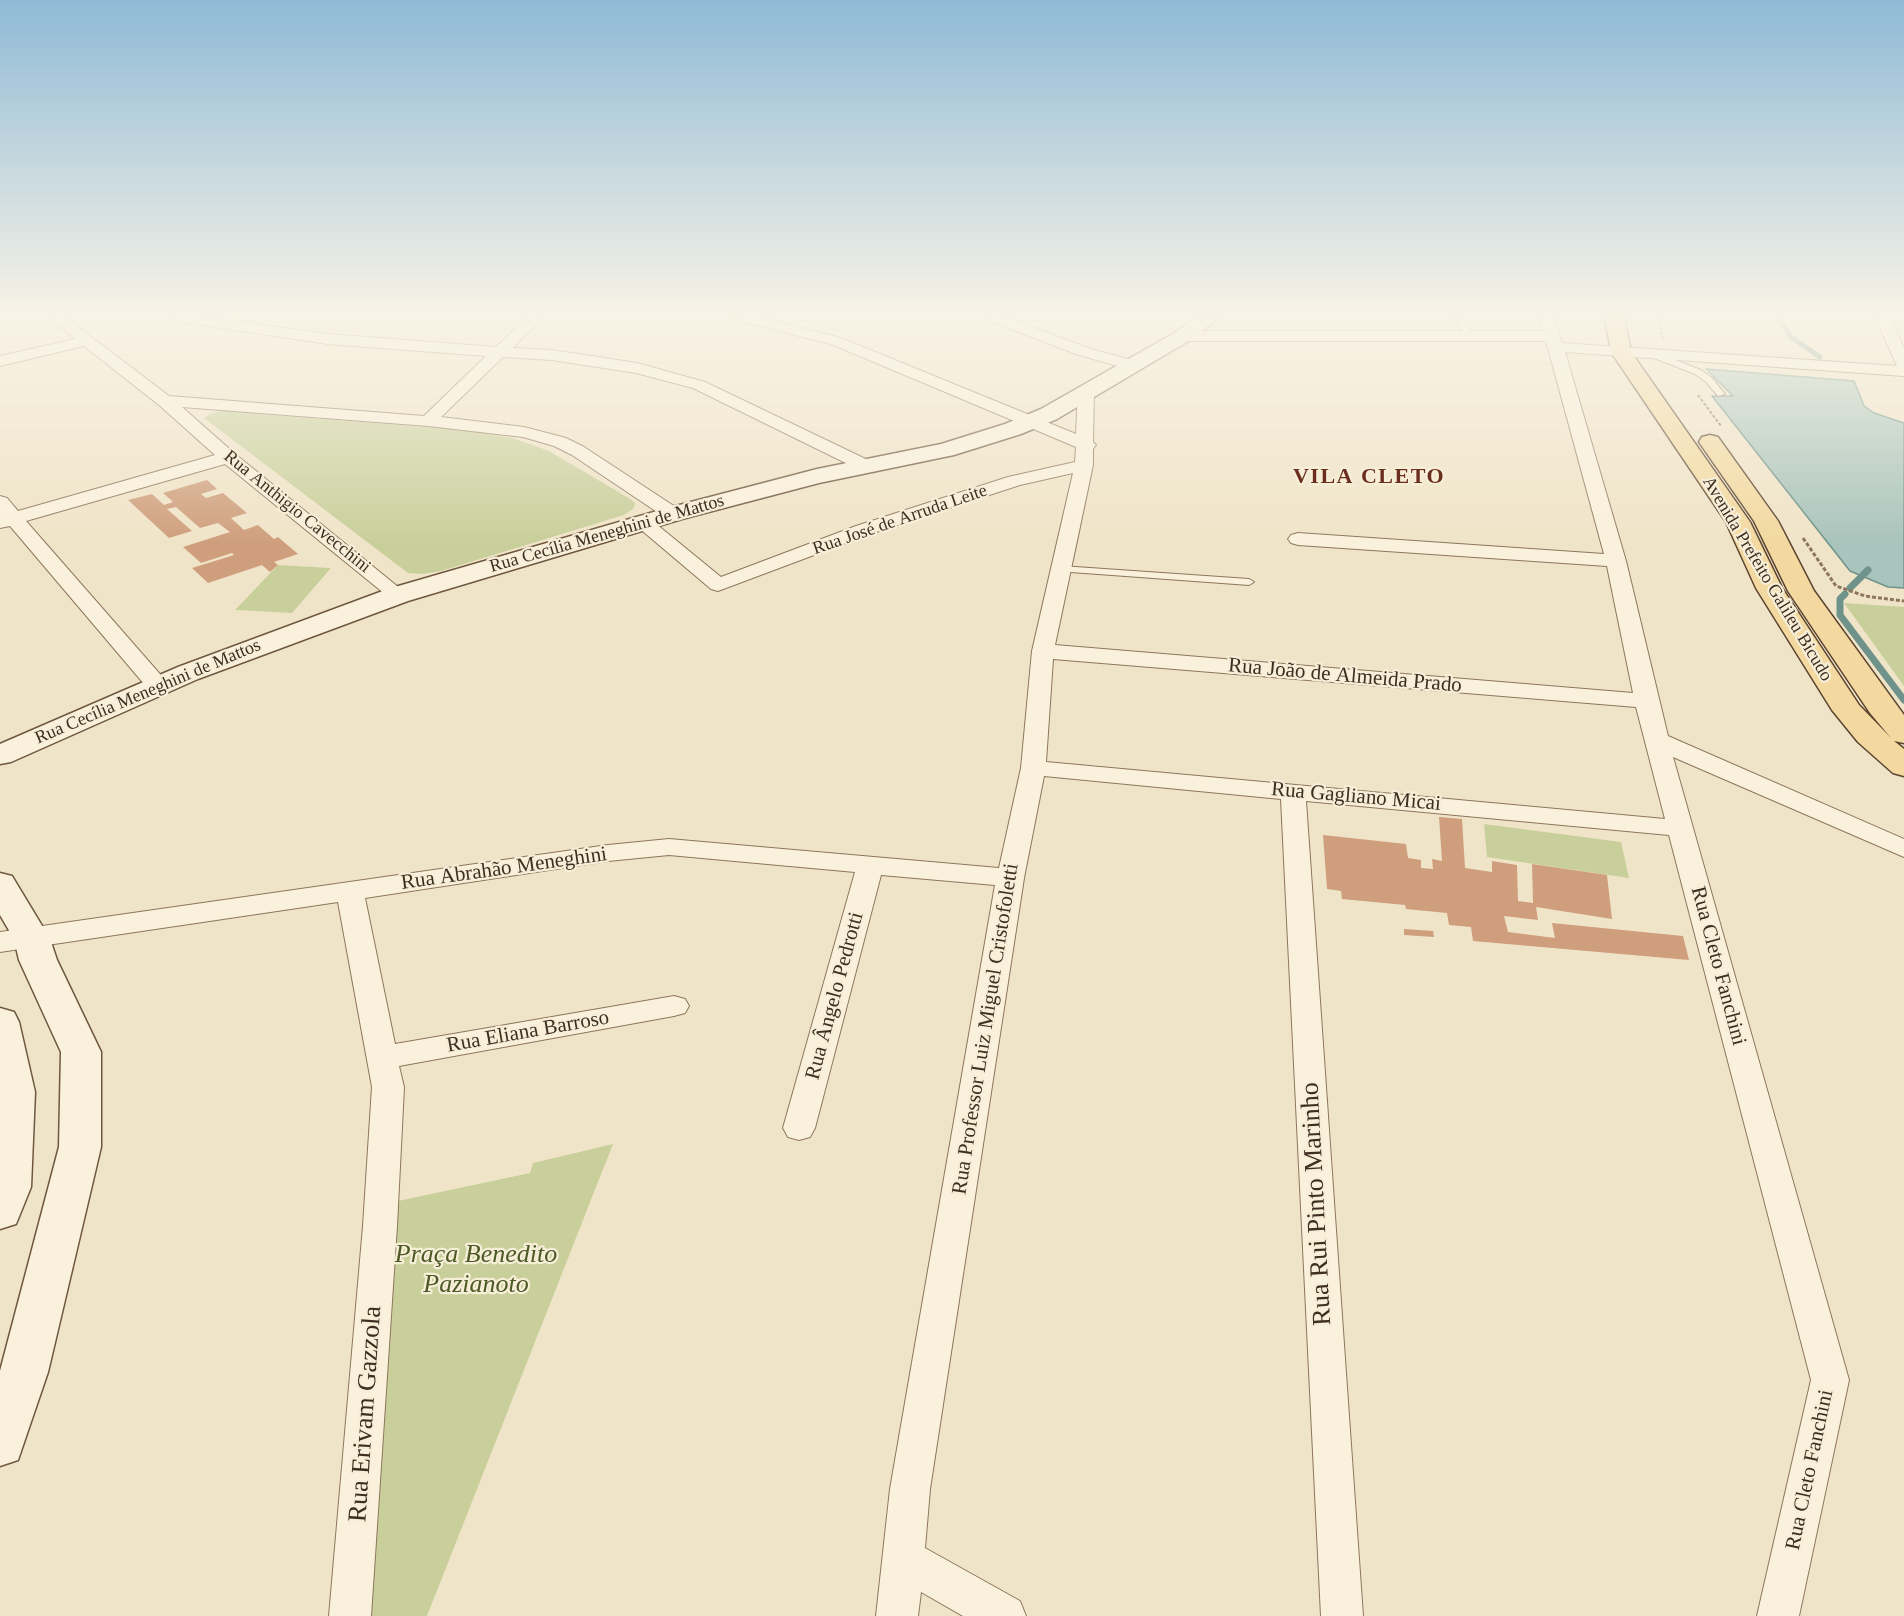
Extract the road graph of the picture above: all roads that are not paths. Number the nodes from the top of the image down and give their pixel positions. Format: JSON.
{"nodes":[{"id":1,"x":154,"y":392,"type":"edge"},
{"id":2,"x":458,"y":392,"type":"edge"},
{"id":3,"x":714,"y":392,"type":"edge"},
{"id":4,"x":959,"y":392,"type":"edge"},
{"id":5,"x":1083,"y":392,"type":"edge"},
{"id":6,"x":1086,"y":392,"type":"edge"},
{"id":7,"x":1568,"y":392,"type":"edge"},
{"id":8,"x":1649,"y":392,"type":"edge"},
{"id":9,"x":1677,"y":392,"type":"edge"},
{"id":10,"x":165,"y":401,"type":"junction"},
{"id":11,"x":428,"y":421,"type":"junction"},
{"id":12,"x":1031,"y":422,"type":"junction"},
{"id":13,"x":1085,"y":455,"type":"junction"},
{"id":14,"x":228,"y":457,"type":"junction"},
{"id":15,"x":866,"y":466,"type":"junction"},
{"id":16,"x":0,"y":502,"type":"edge"},
{"id":17,"x":673,"y":514,"type":"junction"},
{"id":18,"x":7,"y":520,"type":"edge"},
{"id":19,"x":643,"y":523,"type":"junction"},
{"id":20,"x":1298,"y":538,"type":"dead end"},
{"id":21,"x":1616,"y":561,"type":"junction"},
{"id":22,"x":1061,"y":569,"type":"junction"},
{"id":23,"x":1249,"y":582,"type":"dead end"},
{"id":24,"x":398,"y":595,"type":"junction"},
{"id":25,"x":1043,"y":651,"type":"junction"},
{"id":26,"x":158,"y":686,"type":"junction"},
{"id":27,"x":1646,"y":701,"type":"junction"},
{"id":28,"x":1904,"y":734,"type":"edge"},
{"id":29,"x":1658,"y":741,"type":"junction"},
{"id":30,"x":0,"y":755,"type":"edge"},
{"id":31,"x":1904,"y":766,"type":"edge"},
{"id":32,"x":1033,"y":768,"type":"junction"},
{"id":33,"x":1293,"y":791,"type":"junction"},
{"id":34,"x":1680,"y":828,"type":"junction"},
{"id":35,"x":1904,"y":849,"type":"edge"},
{"id":36,"x":870,"y":865,"type":"junction"},
{"id":37,"x":1010,"y":878,"type":"junction"},
{"id":38,"x":0,"y":884,"type":"edge"},
{"id":39,"x":350,"y":891,"type":"junction"},
{"id":40,"x":16,"y":940,"type":"edge"},
{"id":41,"x":674,"y":1006,"type":"dead end"},
{"id":42,"x":0,"y":1022,"type":"edge"},
{"id":43,"x":382,"y":1058,"type":"junction"},
{"id":44,"x":799,"y":1128,"type":"dead end"},
{"id":45,"x":0,"y":1211,"type":"edge"},
{"id":46,"x":0,"y":1443,"type":"edge"},
{"id":47,"x":903,"y":1559,"type":"junction"},
{"id":48,"x":350,"y":1616,"type":"edge"},
{"id":49,"x":897,"y":1616,"type":"edge"},
{"id":50,"x":1005,"y":1616,"type":"edge"},
{"id":51,"x":1341,"y":1616,"type":"edge"},
{"id":52,"x":1778,"y":1616,"type":"edge"}],
"edges":[{"from":1,"to":10,"type":"street","name":"Rua Anthigio Cavecchini"},
{"from":2,"to":11,"type":"street"},
{"from":3,"to":15,"type":"street"},
{"from":4,"to":12,"type":"street"},
{"from":5,"to":12,"type":"street","name":"Rua Cecília Meneghini de Mattos"},
{"from":6,"to":13,"type":"street","name":"Rua Professor Luiz Miguel Cristofoletti"},
{"from":7,"to":21,"type":"street","name":"Rua Cleto Fanchini"},
{"from":8,"to":31,"type":"main road","name":"Avenida Prefeito Galileu Bicudo"},
{"from":9,"to":28,"type":"main road","name":"Avenida Prefeito Galileu Bicudo"},
{"from":10,"to":11,"type":"street"},
{"from":10,"to":14,"type":"street","name":"Rua Anthigio Cavecchini"},
{"from":11,"to":17,"type":"street"},
{"from":12,"to":13,"type":"street"},
{"from":12,"to":15,"type":"street","name":"Rua Cecília Meneghini de Mattos"},
{"from":13,"to":19,"type":"street","name":"Rua José de Arruda Leite"},
{"from":13,"to":22,"type":"street","name":"Rua Professor Luiz Miguel Cristofoletti"},
{"from":14,"to":18,"type":"street"},
{"from":14,"to":24,"type":"street","name":"Rua Anthigio Cavecchini"},
{"from":15,"to":17,"type":"street","name":"Rua Cecília Meneghini de Mattos"},
{"from":16,"to":18,"type":"street"},
{"from":17,"to":19,"type":"street","name":"Rua Cecília Meneghini de Mattos"},
{"from":18,"to":26,"type":"street"},
{"from":19,"to":24,"type":"street","name":"Rua Cecília Meneghini de Mattos"},
{"from":20,"to":21,"type":"street"},
{"from":21,"to":27,"type":"street","name":"Rua Cleto Fanchini"},
{"from":22,"to":23,"type":"lane"},
{"from":22,"to":25,"type":"street","name":"Rua Professor Luiz Miguel Cristofoletti"},
{"from":24,"to":26,"type":"street","name":"Rua Cecília Meneghini de Mattos"},
{"from":25,"to":27,"type":"street","name":"Rua João de Almeida Prado"},
{"from":25,"to":32,"type":"street","name":"Rua Professor Luiz Miguel Cristofoletti"},
{"from":26,"to":30,"type":"street","name":"Rua Cecília Meneghini de Mattos"},
{"from":27,"to":29,"type":"street","name":"Rua Cleto Fanchini"},
{"from":29,"to":34,"type":"street","name":"Rua Cleto Fanchini"},
{"from":29,"to":35,"type":"street"},
{"from":32,"to":33,"type":"street","name":"Rua Gagliano Micai"},
{"from":32,"to":37,"type":"street","name":"Rua Professor Luiz Miguel Cristofoletti"},
{"from":33,"to":34,"type":"street","name":"Rua Gagliano Micai"},
{"from":33,"to":51,"type":"street","name":"Rua Rui Pinto Marinho"},
{"from":34,"to":52,"type":"street","name":"Rua Cleto Fanchini"},
{"from":36,"to":37,"type":"street","name":"Rua Abrahão Meneghini"},
{"from":36,"to":39,"type":"street","name":"Rua Abrahão Meneghini"},
{"from":36,"to":44,"type":"street","name":"Rua Ângelo Pedrotti"},
{"from":37,"to":47,"type":"street","name":"Rua Professor Luiz Miguel Cristofoletti"},
{"from":38,"to":40,"type":"street"},
{"from":39,"to":40,"type":"street","name":"Rua Abrahão Meneghini"},
{"from":39,"to":43,"type":"street","name":"Rua Erivam Gazzola"},
{"from":40,"to":46,"type":"street"},
{"from":41,"to":43,"type":"street","name":"Rua Eliana Barroso"},
{"from":42,"to":45,"type":"street"},
{"from":43,"to":48,"type":"street","name":"Rua Erivam Gazzola"},
{"from":47,"to":49,"type":"street","name":"Rua Professor Luiz Miguel Cristofoletti"},
{"from":47,"to":50,"type":"street"}]}
